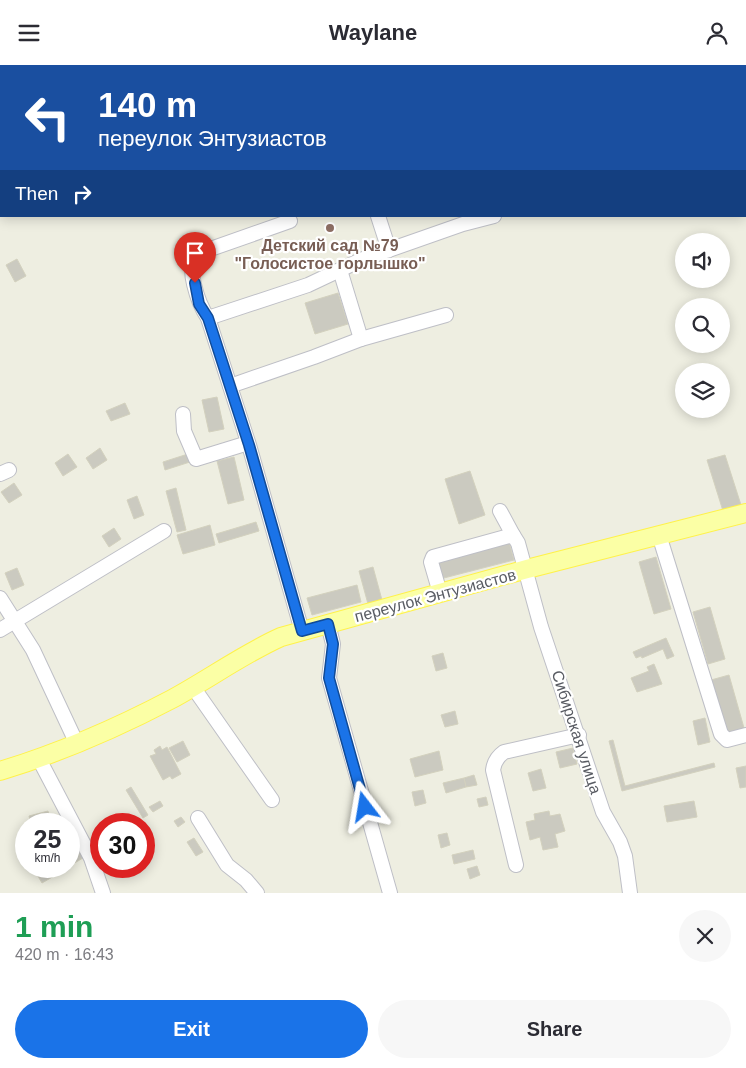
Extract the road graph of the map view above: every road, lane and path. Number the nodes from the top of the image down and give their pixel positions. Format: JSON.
{"nodes":[{"id":1,"x":378,"y":217,"type":"edge"},
{"id":2,"x":490,"y":217,"type":"edge"},
{"id":3,"x":290,"y":221,"type":"dead end"},
{"id":4,"x":389,"y":251,"type":"junction"},
{"id":5,"x":340,"y":270,"type":"junction"},
{"id":6,"x":446,"y":315,"type":"dead end"},
{"id":7,"x":208,"y":318,"type":"junction"},
{"id":8,"x":361,"y":339,"type":"junction"},
{"id":9,"x":230,"y":386,"type":"junction"},
{"id":10,"x":183,"y":414,"type":"dead end"},
{"id":11,"x":248,"y":443,"type":"junction"},
{"id":12,"x":500,"y":511,"type":"dead end"},
{"id":13,"x":745,"y":517,"type":"edge"},
{"id":14,"x":164,"y":531,"type":"dead end"},
{"id":15,"x":513,"y":535,"type":"junction"},
{"id":16,"x":659,"y":535,"type":"junction"},
{"id":17,"x":527,"y":569,"type":"junction"},
{"id":18,"x":440,"y":593,"type":"junction"},
{"id":19,"x":0,"y":598,"type":"edge"},
{"id":20,"x":16,"y":621,"type":"junction"},
{"id":21,"x":328,"y":624,"type":"junction"},
{"id":22,"x":0,"y":630,"type":"edge"},
{"id":23,"x":302,"y":631,"type":"junction"},
{"id":24,"x":193,"y":687,"type":"junction"},
{"id":25,"x":579,"y":735,"type":"junction"},
{"id":26,"x":746,"y":735,"type":"edge"},
{"id":27,"x":77,"y":744,"type":"junction"},
{"id":28,"x":39,"y":759,"type":"junction"},
{"id":29,"x":0,"y":771,"type":"edge"},
{"id":30,"x":272,"y":800,"type":"dead end"},
{"id":31,"x":198,"y":818,"type":"dead end"},
{"id":32,"x":516,"y":865,"type":"dead end"},
{"id":33,"x":103,"y":893,"type":"edge"},
{"id":34,"x":258,"y":893,"type":"edge"},
{"id":35,"x":390,"y":893,"type":"edge"},
{"id":36,"x":630,"y":893,"type":"edge"}],
"edges":[{"from":1,"to":4,"type":"street"},
{"from":2,"to":4,"type":"street"},
{"from":3,"to":7,"type":"street"},
{"from":4,"to":5,"type":"street"},
{"from":5,"to":7,"type":"street"},
{"from":5,"to":8,"type":"street"},
{"from":6,"to":8,"type":"street"},
{"from":7,"to":9,"type":"street"},
{"from":8,"to":9,"type":"street"},
{"from":9,"to":11,"type":"street"},
{"from":10,"to":11,"type":"street"},
{"from":11,"to":23,"type":"street"},
{"from":12,"to":15,"type":"street","name":"Сибирская улица"},
{"from":13,"to":16,"type":"main road","name":"переулок Энтузиастов"},
{"from":14,"to":20,"type":"street"},
{"from":15,"to":17,"type":"street","name":"Сибирская улица"},
{"from":15,"to":18,"type":"street"},
{"from":16,"to":17,"type":"main road","name":"переулок Энтузиастов"},
{"from":16,"to":26,"type":"street"},
{"from":17,"to":18,"type":"main road","name":"переулок Энтузиастов"},
{"from":17,"to":25,"type":"street","name":"Сибирская улица"},
{"from":18,"to":21,"type":"main road","name":"переулок Энтузиастов"},
{"from":19,"to":20,"type":"street"},
{"from":20,"to":22,"type":"street"},
{"from":20,"to":27,"type":"street"},
{"from":21,"to":23,"type":"main road","name":"переулок Энтузиастов"},
{"from":21,"to":35,"type":"street"},
{"from":23,"to":24,"type":"main road","name":"переулок Энтузиастов"},
{"from":24,"to":27,"type":"main road","name":"переулок Энтузиастов"},
{"from":24,"to":30,"type":"street"},
{"from":25,"to":32,"type":"street"},
{"from":25,"to":36,"type":"street","name":"Сибирская улица"},
{"from":27,"to":28,"type":"main road","name":"переулок Энтузиастов"},
{"from":28,"to":29,"type":"main road","name":"переулок Энтузиастов"},
{"from":28,"to":33,"type":"street"},
{"from":31,"to":34,"type":"street"}]}
